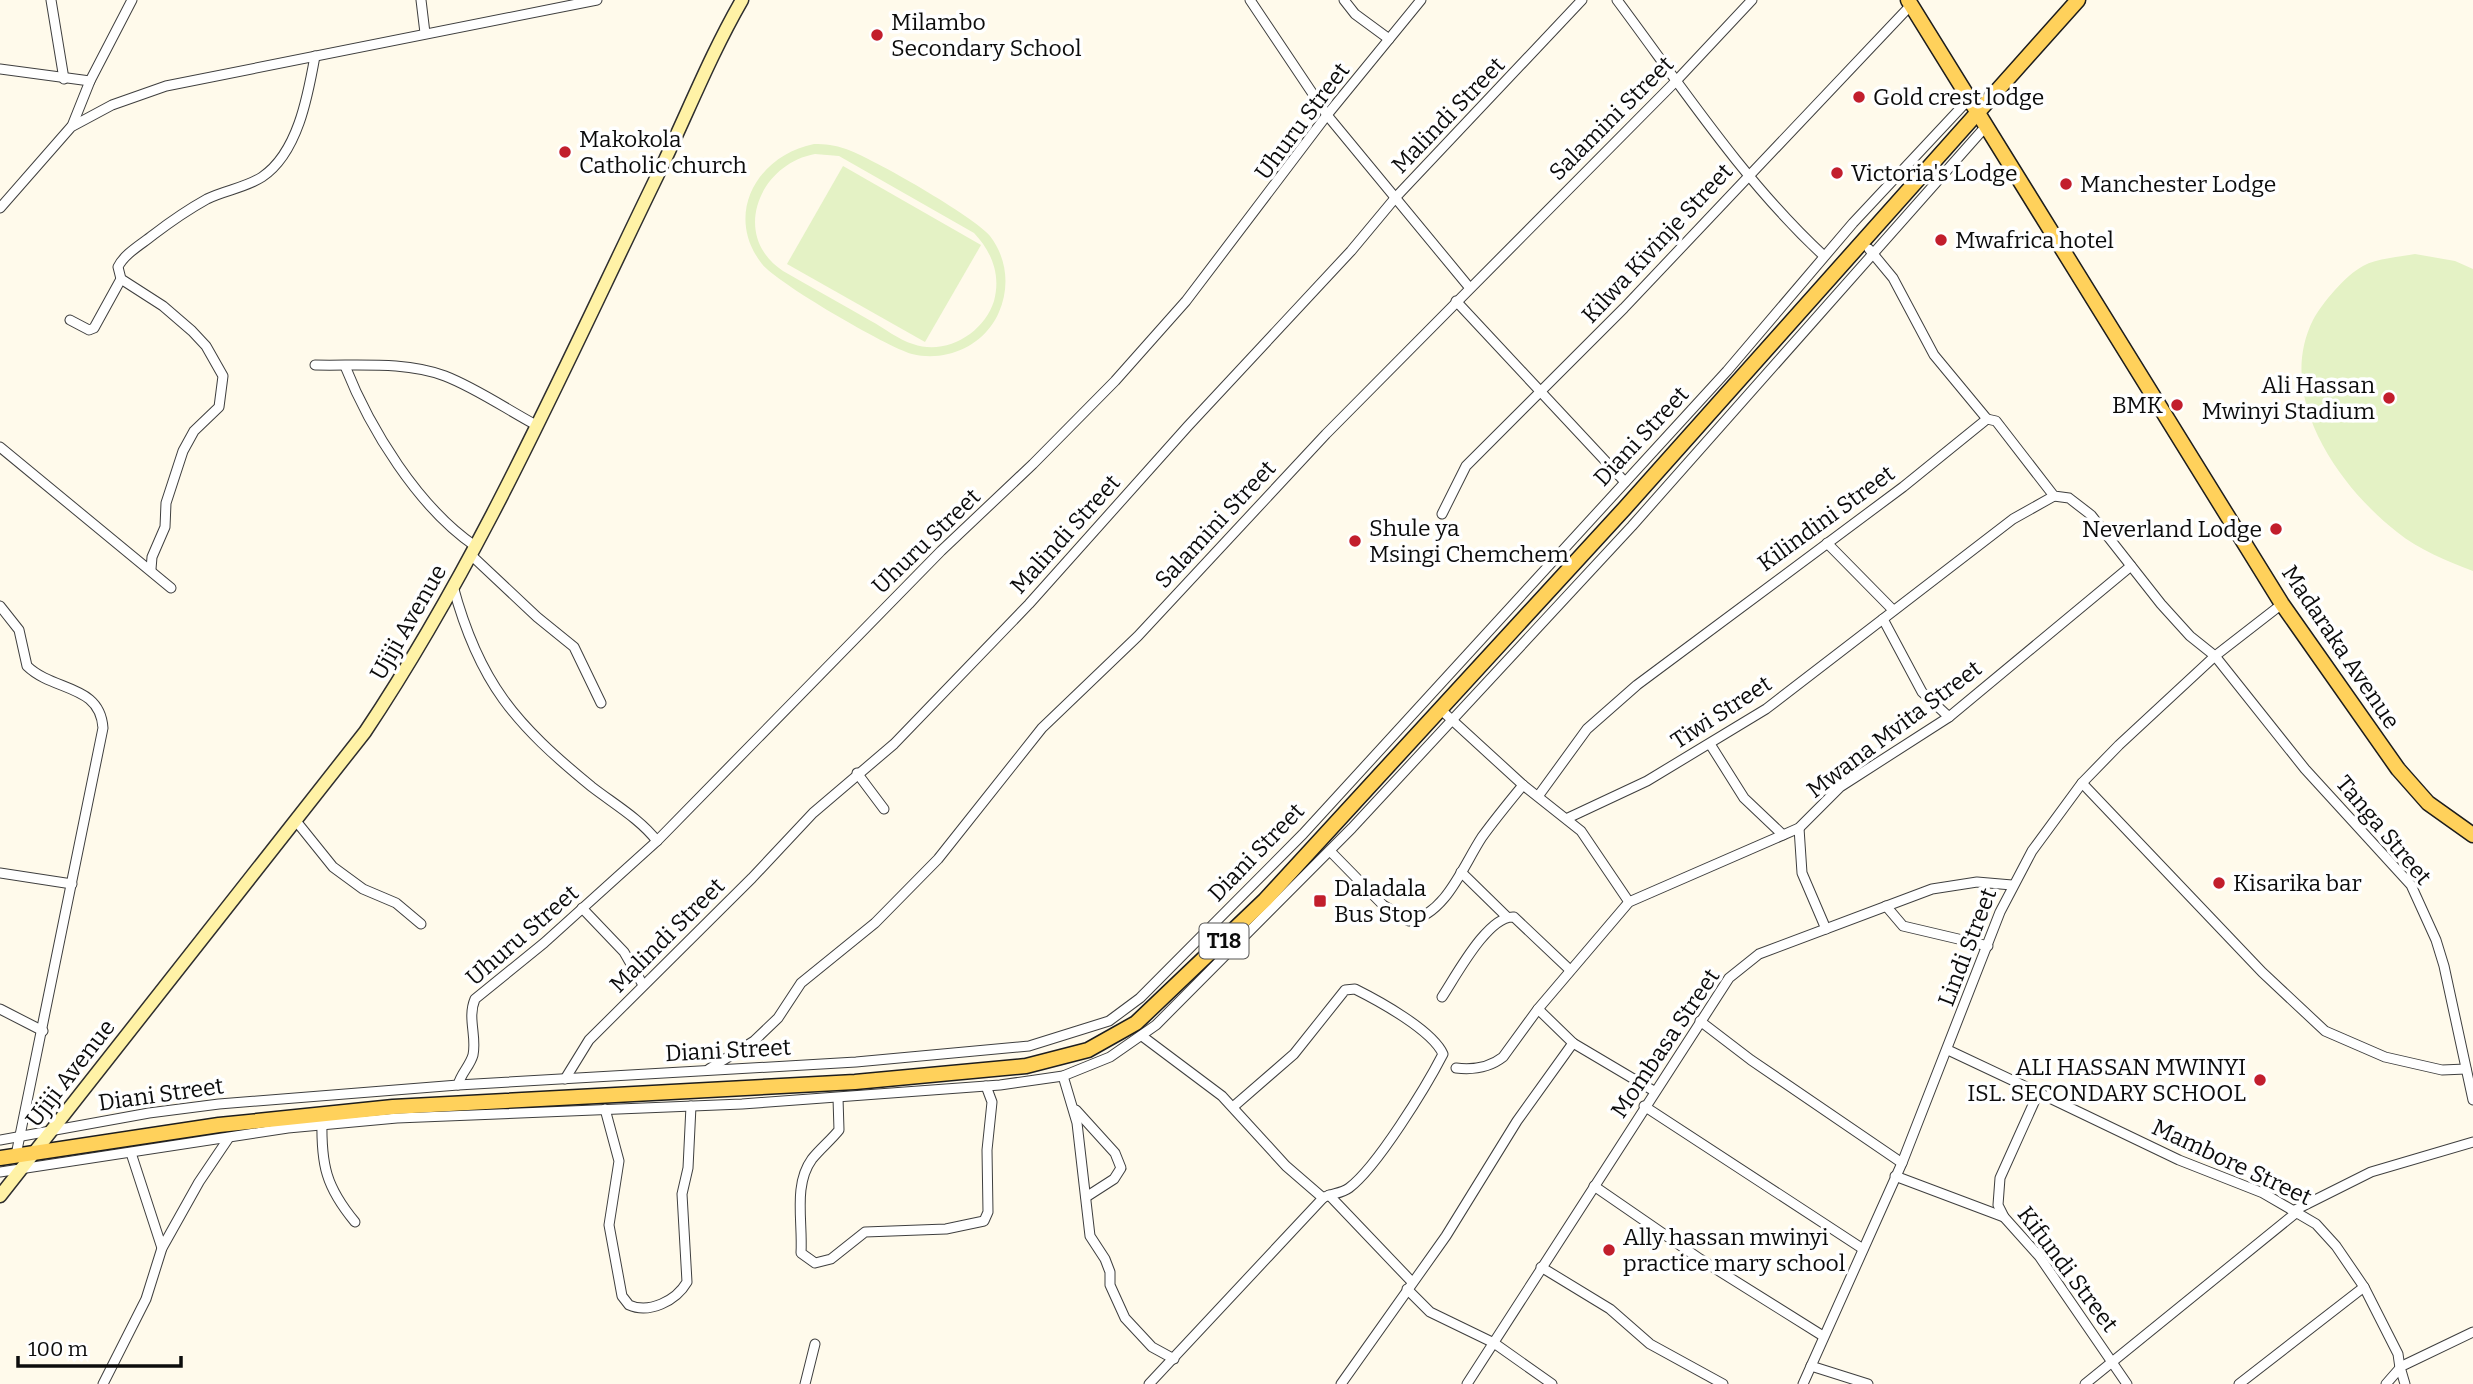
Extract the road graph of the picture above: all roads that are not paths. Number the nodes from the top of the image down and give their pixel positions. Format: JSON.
{"nodes":[{"id":1,"x":51,"y":0,"type":"edge"},
{"id":2,"x":132,"y":0,"type":"edge"},
{"id":3,"x":421,"y":0,"type":"edge"},
{"id":4,"x":597,"y":0,"type":"edge"},
{"id":5,"x":742,"y":0,"type":"edge"},
{"id":6,"x":1250,"y":0,"type":"edge"},
{"id":7,"x":1344,"y":0,"type":"edge"},
{"id":8,"x":1422,"y":0,"type":"edge"},
{"id":9,"x":1582,"y":0,"type":"edge"},
{"id":10,"x":1617,"y":0,"type":"edge"},
{"id":11,"x":1752,"y":0,"type":"edge"},
{"id":12,"x":2078,"y":0,"type":"edge"},
{"id":13,"x":1909,"y":3,"type":"edge"},
{"id":14,"x":425,"y":33,"type":"junction"},
{"id":15,"x":1389,"y":39,"type":"junction"},
{"id":16,"x":315,"y":56,"type":"junction"},
{"id":17,"x":0,"y":69,"type":"edge"},
{"id":18,"x":64,"y":79,"type":"junction"},
{"id":19,"x":1677,"y":80,"type":"junction"},
{"id":20,"x":90,"y":81,"type":"junction"},
{"id":21,"x":1972,"y":105,"type":"junction"},
{"id":22,"x":1327,"y":116,"type":"junction"},
{"id":23,"x":1987,"y":125,"type":"junction"},
{"id":24,"x":71,"y":127,"type":"junction"},
{"id":25,"x":1748,"y":174,"type":"junction"},
{"id":26,"x":1396,"y":197,"type":"junction"},
{"id":27,"x":0,"y":208,"type":"edge"},
{"id":28,"x":1860,"y":241,"type":"junction"},
{"id":29,"x":1872,"y":252,"type":"junction"},
{"id":30,"x":1824,"y":256,"type":"junction"},
{"id":31,"x":121,"y":279,"type":"junction"},
{"id":32,"x":1469,"y":287,"type":"junction"},
{"id":33,"x":1456,"y":301,"type":"junction"},
{"id":34,"x":70,"y":320,"type":"dead end"},
{"id":35,"x":315,"y":365,"type":"dead end"},
{"id":36,"x":345,"y":366,"type":"junction"},
{"id":37,"x":1539,"y":392,"type":"junction"},
{"id":38,"x":1987,"y":419,"type":"junction"},
{"id":39,"x":536,"y":425,"type":"junction"},
{"id":40,"x":0,"y":447,"type":"edge"},
{"id":41,"x":1625,"y":482,"type":"junction"},
{"id":42,"x":2054,"y":496,"type":"junction"},
{"id":43,"x":1442,"y":514,"type":"dead end"},
{"id":44,"x":1827,"y":543,"type":"junction"},
{"id":45,"x":473,"y":550,"type":"junction"},
{"id":46,"x":2131,"y":566,"type":"junction"},
{"id":47,"x":151,"y":569,"type":"junction"},
{"id":48,"x":453,"y":586,"type":"junction"},
{"id":49,"x":172,"y":588,"type":"dead end"},
{"id":50,"x":2283,"y":604,"type":"junction"},
{"id":51,"x":0,"y":606,"type":"edge"},
{"id":52,"x":1894,"y":610,"type":"junction"},
{"id":53,"x":1883,"y":619,"type":"junction"},
{"id":54,"x":2215,"y":656,"type":"junction"},
{"id":55,"x":601,"y":703,"type":"dead end"},
{"id":56,"x":1440,"y":709,"type":"junction"},
{"id":57,"x":1949,"y":717,"type":"junction"},
{"id":58,"x":1452,"y":720,"type":"junction"},
{"id":59,"x":1710,"y":744,"type":"junction"},
{"id":60,"x":857,"y":773,"type":"junction"},
{"id":61,"x":2082,"y":783,"type":"junction"},
{"id":62,"x":1523,"y":785,"type":"junction"},
{"id":63,"x":1539,"y":795,"type":"junction"},
{"id":64,"x":884,"y":809,"type":"dead end"},
{"id":65,"x":1568,"y":818,"type":"junction"},
{"id":66,"x":296,"y":821,"type":"junction"},
{"id":67,"x":1799,"y":828,"type":"junction"},
{"id":68,"x":1783,"y":835,"type":"junction"},
{"id":69,"x":2473,"y":835,"type":"edge"},
{"id":70,"x":657,"y":841,"type":"junction"},
{"id":71,"x":1329,"y":851,"type":"junction"},
{"id":72,"x":1461,"y":872,"type":"junction"},
{"id":73,"x":0,"y":873,"type":"edge"},
{"id":74,"x":72,"y":884,"type":"junction"},
{"id":75,"x":2012,"y":885,"type":"junction"},
{"id":76,"x":1629,"y":902,"type":"junction"},
{"id":77,"x":1886,"y":906,"type":"junction"},
{"id":78,"x":582,"y":908,"type":"junction"},
{"id":79,"x":1506,"y":916,"type":"junction"},
{"id":80,"x":421,"y":924,"type":"dead end"},
{"id":81,"x":1826,"y":929,"type":"junction"},
{"id":82,"x":1988,"y":946,"type":"junction"},
{"id":83,"x":1570,"y":970,"type":"junction"},
{"id":84,"x":643,"y":985,"type":"junction"},
{"id":85,"x":1442,"y":997,"type":"dead end"},
{"id":86,"x":0,"y":1009,"type":"edge"},
{"id":87,"x":1538,"y":1009,"type":"junction"},
{"id":88,"x":1700,"y":1021,"type":"junction"},
{"id":89,"x":43,"y":1031,"type":"junction"},
{"id":90,"x":1141,"y":1031,"type":"junction"},
{"id":91,"x":1573,"y":1043,"type":"junction"},
{"id":92,"x":1948,"y":1050,"type":"junction"},
{"id":93,"x":2468,"y":1065,"type":"edge"},
{"id":94,"x":1456,"y":1068,"type":"dead end"},
{"id":95,"x":708,"y":1070,"type":"junction"},
{"id":96,"x":1063,"y":1076,"type":"junction"},
{"id":97,"x":565,"y":1079,"type":"junction"},
{"id":98,"x":458,"y":1085,"type":"junction"},
{"id":99,"x":986,"y":1086,"type":"junction"},
{"id":100,"x":1654,"y":1091,"type":"junction"},
{"id":101,"x":2035,"y":1091,"type":"junction"},
{"id":102,"x":838,"y":1098,"type":"junction"},
{"id":103,"x":2473,"y":1100,"type":"edge"},
{"id":104,"x":691,"y":1106,"type":"junction"},
{"id":105,"x":1644,"y":1106,"type":"junction"},
{"id":106,"x":1233,"y":1107,"type":"junction"},
{"id":107,"x":605,"y":1109,"type":"junction"},
{"id":108,"x":1075,"y":1109,"type":"junction"},
{"id":109,"x":322,"y":1120,"type":"junction"},
{"id":110,"x":51,"y":1131,"type":"junction"},
{"id":111,"x":22,"y":1136,"type":"junction"},
{"id":112,"x":228,"y":1139,"type":"junction"},
{"id":113,"x":0,"y":1140,"type":"edge"},
{"id":114,"x":2473,"y":1142,"type":"edge"},
{"id":115,"x":35,"y":1151,"type":"junction"},
{"id":116,"x":131,"y":1153,"type":"junction"},
{"id":117,"x":0,"y":1158,"type":"edge"},
{"id":118,"x":20,"y":1162,"type":"junction"},
{"id":119,"x":1902,"y":1163,"type":"junction"},
{"id":120,"x":0,"y":1172,"type":"edge"},
{"id":121,"x":1895,"y":1176,"type":"junction"},
{"id":122,"x":1594,"y":1186,"type":"junction"},
{"id":123,"x":0,"y":1196,"type":"edge"},
{"id":124,"x":1326,"y":1196,"type":"junction"},
{"id":125,"x":1086,"y":1197,"type":"junction"},
{"id":126,"x":2295,"y":1211,"type":"junction"},
{"id":127,"x":2004,"y":1217,"type":"junction"},
{"id":128,"x":355,"y":1222,"type":"dead end"},
{"id":129,"x":162,"y":1248,"type":"junction"},
{"id":130,"x":1863,"y":1249,"type":"junction"},
{"id":131,"x":1541,"y":1267,"type":"junction"},
{"id":132,"x":1410,"y":1285,"type":"junction"},
{"id":133,"x":2364,"y":1287,"type":"junction"},
{"id":134,"x":2473,"y":1332,"type":"edge"},
{"id":135,"x":1824,"y":1336,"type":"junction"},
{"id":136,"x":1494,"y":1343,"type":"junction"},
{"id":137,"x":815,"y":1344,"type":"dead end"},
{"id":138,"x":1174,"y":1359,"type":"junction"},
{"id":139,"x":2113,"y":1362,"type":"junction"},
{"id":140,"x":1811,"y":1366,"type":"junction"},
{"id":141,"x":2400,"y":1367,"type":"junction"},
{"id":142,"x":103,"y":1384,"type":"edge"},
{"id":143,"x":805,"y":1384,"type":"edge"},
{"id":144,"x":1149,"y":1384,"type":"edge"},
{"id":145,"x":1341,"y":1384,"type":"edge"},
{"id":146,"x":1468,"y":1384,"type":"edge"},
{"id":147,"x":1552,"y":1384,"type":"edge"},
{"id":148,"x":1723,"y":1384,"type":"edge"},
{"id":149,"x":1803,"y":1384,"type":"edge"},
{"id":150,"x":1868,"y":1384,"type":"edge"},
{"id":151,"x":2085,"y":1384,"type":"edge"},
{"id":152,"x":2127,"y":1384,"type":"edge"},
{"id":153,"x":2239,"y":1384,"type":"edge"},
{"id":154,"x":2386,"y":1384,"type":"edge"},
{"id":155,"x":2405,"y":1384,"type":"edge"}],
"edges":[{"from":1,"to":18,"type":"street"},
{"from":2,"to":20,"type":"street"},
{"from":3,"to":14,"type":"street"},
{"from":4,"to":14,"type":"street"},
{"from":5,"to":39,"type":"main road","name":"Ujiji Avenue"},
{"from":6,"to":22,"type":"street"},
{"from":7,"to":15,"type":"street"},
{"from":8,"to":15,"type":"street","name":"Uhuru Street"},
{"from":9,"to":26,"type":"street","name":"Malindi Street"},
{"from":10,"to":19,"type":"street"},
{"from":11,"to":19,"type":"street","name":"Salamini Street"},
{"from":12,"to":21,"type":"main road","number":"T18"},
{"from":13,"to":21,"type":"main road","name":"Madaraka Avenue"},
{"from":13,"to":25,"type":"street","name":"Kilwa Kivinje Street"},
{"from":14,"to":16,"type":"street"},
{"from":15,"to":22,"type":"street","name":"Uhuru Street"},
{"from":16,"to":24,"type":"street"},
{"from":16,"to":31,"type":"street"},
{"from":17,"to":18,"type":"street"},
{"from":18,"to":20,"type":"street"},
{"from":19,"to":25,"type":"street"},
{"from":19,"to":32,"type":"street","name":"Salamini Street"},
{"from":20,"to":24,"type":"street"},
{"from":21,"to":23,"type":"main road","name":"Madaraka Avenue"},
{"from":21,"to":28,"type":"main road","number":"T18"},
{"from":21,"to":30,"type":"street","name":"Diani Street"},
{"from":22,"to":26,"type":"street"},
{"from":22,"to":70,"type":"street","name":"Uhuru Street"},
{"from":23,"to":29,"type":"street"},
{"from":23,"to":50,"type":"main road","name":"Madaraka Avenue"},
{"from":24,"to":27,"type":"street"},
{"from":25,"to":30,"type":"street"},
{"from":25,"to":37,"type":"street","name":"Kilwa Kivinje Street"},
{"from":26,"to":32,"type":"street"},
{"from":26,"to":60,"type":"street","name":"Malindi Street"},
{"from":28,"to":29,"type":"street"},
{"from":28,"to":56,"type":"main road","number":"T18"},
{"from":29,"to":38,"type":"street"},
{"from":29,"to":58,"type":"street"},
{"from":30,"to":41,"type":"street","name":"Diani Street"},
{"from":31,"to":34,"type":"street"},
{"from":31,"to":47,"type":"street"},
{"from":32,"to":33,"type":"street","name":"Salamini Street"},
{"from":33,"to":37,"type":"street"},
{"from":33,"to":95,"type":"street","name":"Salamini Street"},
{"from":35,"to":36,"type":"street"},
{"from":36,"to":39,"type":"street"},
{"from":36,"to":45,"type":"street"},
{"from":37,"to":41,"type":"street"},
{"from":37,"to":43,"type":"street","name":"Kilwa Kivinje Street"},
{"from":38,"to":42,"type":"street"},
{"from":38,"to":44,"type":"street","name":"Kilindini Street"},
{"from":39,"to":45,"type":"main road","name":"Ujiji Avenue"},
{"from":40,"to":47,"type":"street"},
{"from":41,"to":95,"type":"street","name":"Diani Street"},
{"from":42,"to":46,"type":"street"},
{"from":42,"to":52,"type":"street","name":"Tiwi Street"},
{"from":44,"to":52,"type":"street"},
{"from":44,"to":63,"type":"street","name":"Kilindini Street"},
{"from":45,"to":48,"type":"main road","name":"Ujiji Avenue"},
{"from":45,"to":55,"type":"street"},
{"from":46,"to":54,"type":"street"},
{"from":46,"to":57,"type":"street","name":"Mwana Mvita Street"},
{"from":47,"to":49,"type":"street"},
{"from":48,"to":66,"type":"main road","name":"Ujiji Avenue"},
{"from":48,"to":70,"type":"street"},
{"from":50,"to":54,"type":"street","name":"Lindi Street"},
{"from":50,"to":69,"type":"main road","name":"Madaraka Avenue"},
{"from":51,"to":74,"type":"street"},
{"from":52,"to":53,"type":"street","name":"Tiwi Street"},
{"from":53,"to":57,"type":"street"},
{"from":53,"to":59,"type":"street","name":"Tiwi Street"},
{"from":54,"to":61,"type":"street","name":"Lindi Street"},
{"from":54,"to":93,"type":"street","name":"Tanga Street"},
{"from":56,"to":58,"type":"street"},
{"from":56,"to":90,"type":"main road","number":"T18"},
{"from":57,"to":67,"type":"street","name":"Mwana Mvita Street"},
{"from":58,"to":62,"type":"street"},
{"from":58,"to":71,"type":"street"},
{"from":59,"to":65,"type":"street","name":"Tiwi Street"},
{"from":59,"to":68,"type":"street"},
{"from":60,"to":64,"type":"street"},
{"from":60,"to":84,"type":"street","name":"Malindi Street"},
{"from":61,"to":75,"type":"street","name":"Lindi Street"},
{"from":61,"to":93,"type":"street"},
{"from":62,"to":63,"type":"street"},
{"from":62,"to":72,"type":"street"},
{"from":63,"to":65,"type":"street"},
{"from":65,"to":76,"type":"street"},
{"from":66,"to":80,"type":"street"},
{"from":66,"to":110,"type":"main road","name":"Ujiji Avenue"},
{"from":67,"to":68,"type":"street","name":"Mwana Mvita Street"},
{"from":67,"to":81,"type":"street"},
{"from":68,"to":76,"type":"street","name":"Mwana Mvita Street"},
{"from":70,"to":78,"type":"street","name":"Uhuru Street"},
{"from":71,"to":72,"type":"street"},
{"from":71,"to":90,"type":"street"},
{"from":72,"to":79,"type":"street"},
{"from":73,"to":74,"type":"street"},
{"from":74,"to":89,"type":"street"},
{"from":75,"to":77,"type":"street","name":"Mombasa Street"},
{"from":75,"to":82,"type":"street","name":"Lindi Street"},
{"from":76,"to":83,"type":"street","name":"Mwana Mvita Street"},
{"from":77,"to":81,"type":"street","name":"Mombasa Street"},
{"from":77,"to":82,"type":"street"},
{"from":78,"to":84,"type":"street"},
{"from":78,"to":98,"type":"street","name":"Uhuru Street"},
{"from":79,"to":83,"type":"street"},
{"from":79,"to":85,"type":"street"},
{"from":81,"to":88,"type":"street","name":"Mombasa Street"},
{"from":82,"to":92,"type":"street","name":"Lindi Street"},
{"from":83,"to":87,"type":"street","name":"Mwana Mvita Street"},
{"from":84,"to":97,"type":"street","name":"Malindi Street"},
{"from":86,"to":89,"type":"street"},
{"from":87,"to":91,"type":"street"},
{"from":87,"to":94,"type":"street","name":"Mwana Mvita Street"},
{"from":88,"to":100,"type":"street","name":"Mombasa Street"},
{"from":88,"to":119,"type":"street"},
{"from":89,"to":111,"type":"street"},
{"from":90,"to":96,"type":"street"},
{"from":90,"to":106,"type":"street"},
{"from":90,"to":109,"type":"main road","number":"T18"},
{"from":91,"to":100,"type":"street"},
{"from":91,"to":132,"type":"street"},
{"from":92,"to":101,"type":"street"},
{"from":92,"to":119,"type":"street","name":"Lindi Street"},
{"from":93,"to":103,"type":"street","name":"Tanga Street"},
{"from":95,"to":97,"type":"street","name":"Diani Street"},
{"from":96,"to":99,"type":"street"},
{"from":96,"to":108,"type":"street"},
{"from":97,"to":98,"type":"street","name":"Diani Street"},
{"from":98,"to":110,"type":"street","name":"Diani Street"},
{"from":99,"to":102,"type":"street"},
{"from":99,"to":102,"type":"street"},
{"from":100,"to":105,"type":"street","name":"Mombasa Street"},
{"from":101,"to":126,"type":"street","name":"Mambore Street"},
{"from":101,"to":127,"type":"street","name":"Kifundi Street"},
{"from":102,"to":104,"type":"street"},
{"from":104,"to":107,"type":"street"},
{"from":104,"to":107,"type":"street"},
{"from":105,"to":122,"type":"street","name":"Mombasa Street"},
{"from":105,"to":130,"type":"street"},
{"from":106,"to":124,"type":"street"},
{"from":106,"to":124,"type":"street"},
{"from":107,"to":109,"type":"street"},
{"from":108,"to":125,"type":"street"},
{"from":108,"to":125,"type":"street"},
{"from":109,"to":112,"type":"street"},
{"from":109,"to":115,"type":"main road","number":"T18"},
{"from":109,"to":128,"type":"street"},
{"from":110,"to":111,"type":"street","name":"Diani Street"},
{"from":110,"to":115,"type":"main road","name":"Ujiji Avenue"},
{"from":111,"to":113,"type":"street","name":"Diani Street"},
{"from":111,"to":118,"type":"street"},
{"from":112,"to":116,"type":"street"},
{"from":112,"to":129,"type":"street"},
{"from":114,"to":126,"type":"street"},
{"from":115,"to":118,"type":"main road","number":"T18"},
{"from":116,"to":118,"type":"street"},
{"from":116,"to":129,"type":"street"},
{"from":117,"to":118,"type":"main road","number":"T18"},
{"from":118,"to":120,"type":"street"},
{"from":118,"to":123,"type":"main road"},
{"from":119,"to":121,"type":"street","name":"Lindi Street"},
{"from":121,"to":127,"type":"street"},
{"from":121,"to":130,"type":"street","name":"Lindi Street"},
{"from":122,"to":131,"type":"street","name":"Mombasa Street"},
{"from":122,"to":135,"type":"street"},
{"from":124,"to":132,"type":"street"},
{"from":124,"to":138,"type":"street"},
{"from":125,"to":138,"type":"street"},
{"from":126,"to":133,"type":"street","name":"Mambore Street"},
{"from":126,"to":139,"type":"street"},
{"from":127,"to":139,"type":"street","name":"Kifundi Street"},
{"from":129,"to":142,"type":"street"},
{"from":130,"to":135,"type":"street","name":"Lindi Street"},
{"from":131,"to":136,"type":"street","name":"Mombasa Street"},
{"from":131,"to":148,"type":"street"},
{"from":132,"to":136,"type":"street"},
{"from":132,"to":145,"type":"street"},
{"from":133,"to":141,"type":"street","name":"Mambore Street"},
{"from":133,"to":153,"type":"street"},
{"from":134,"to":141,"type":"street"},
{"from":135,"to":140,"type":"street","name":"Lindi Street"},
{"from":136,"to":146,"type":"street","name":"Mombasa Street"},
{"from":136,"to":147,"type":"street"},
{"from":137,"to":143,"type":"street"},
{"from":138,"to":144,"type":"street"},
{"from":139,"to":151,"type":"street"},
{"from":139,"to":152,"type":"street","name":"Kifundi Street"},
{"from":140,"to":149,"type":"street","name":"Lindi Street"},
{"from":140,"to":150,"type":"street"},
{"from":141,"to":154,"type":"street"},
{"from":141,"to":155,"type":"street","name":"Mambore Street"}]}
